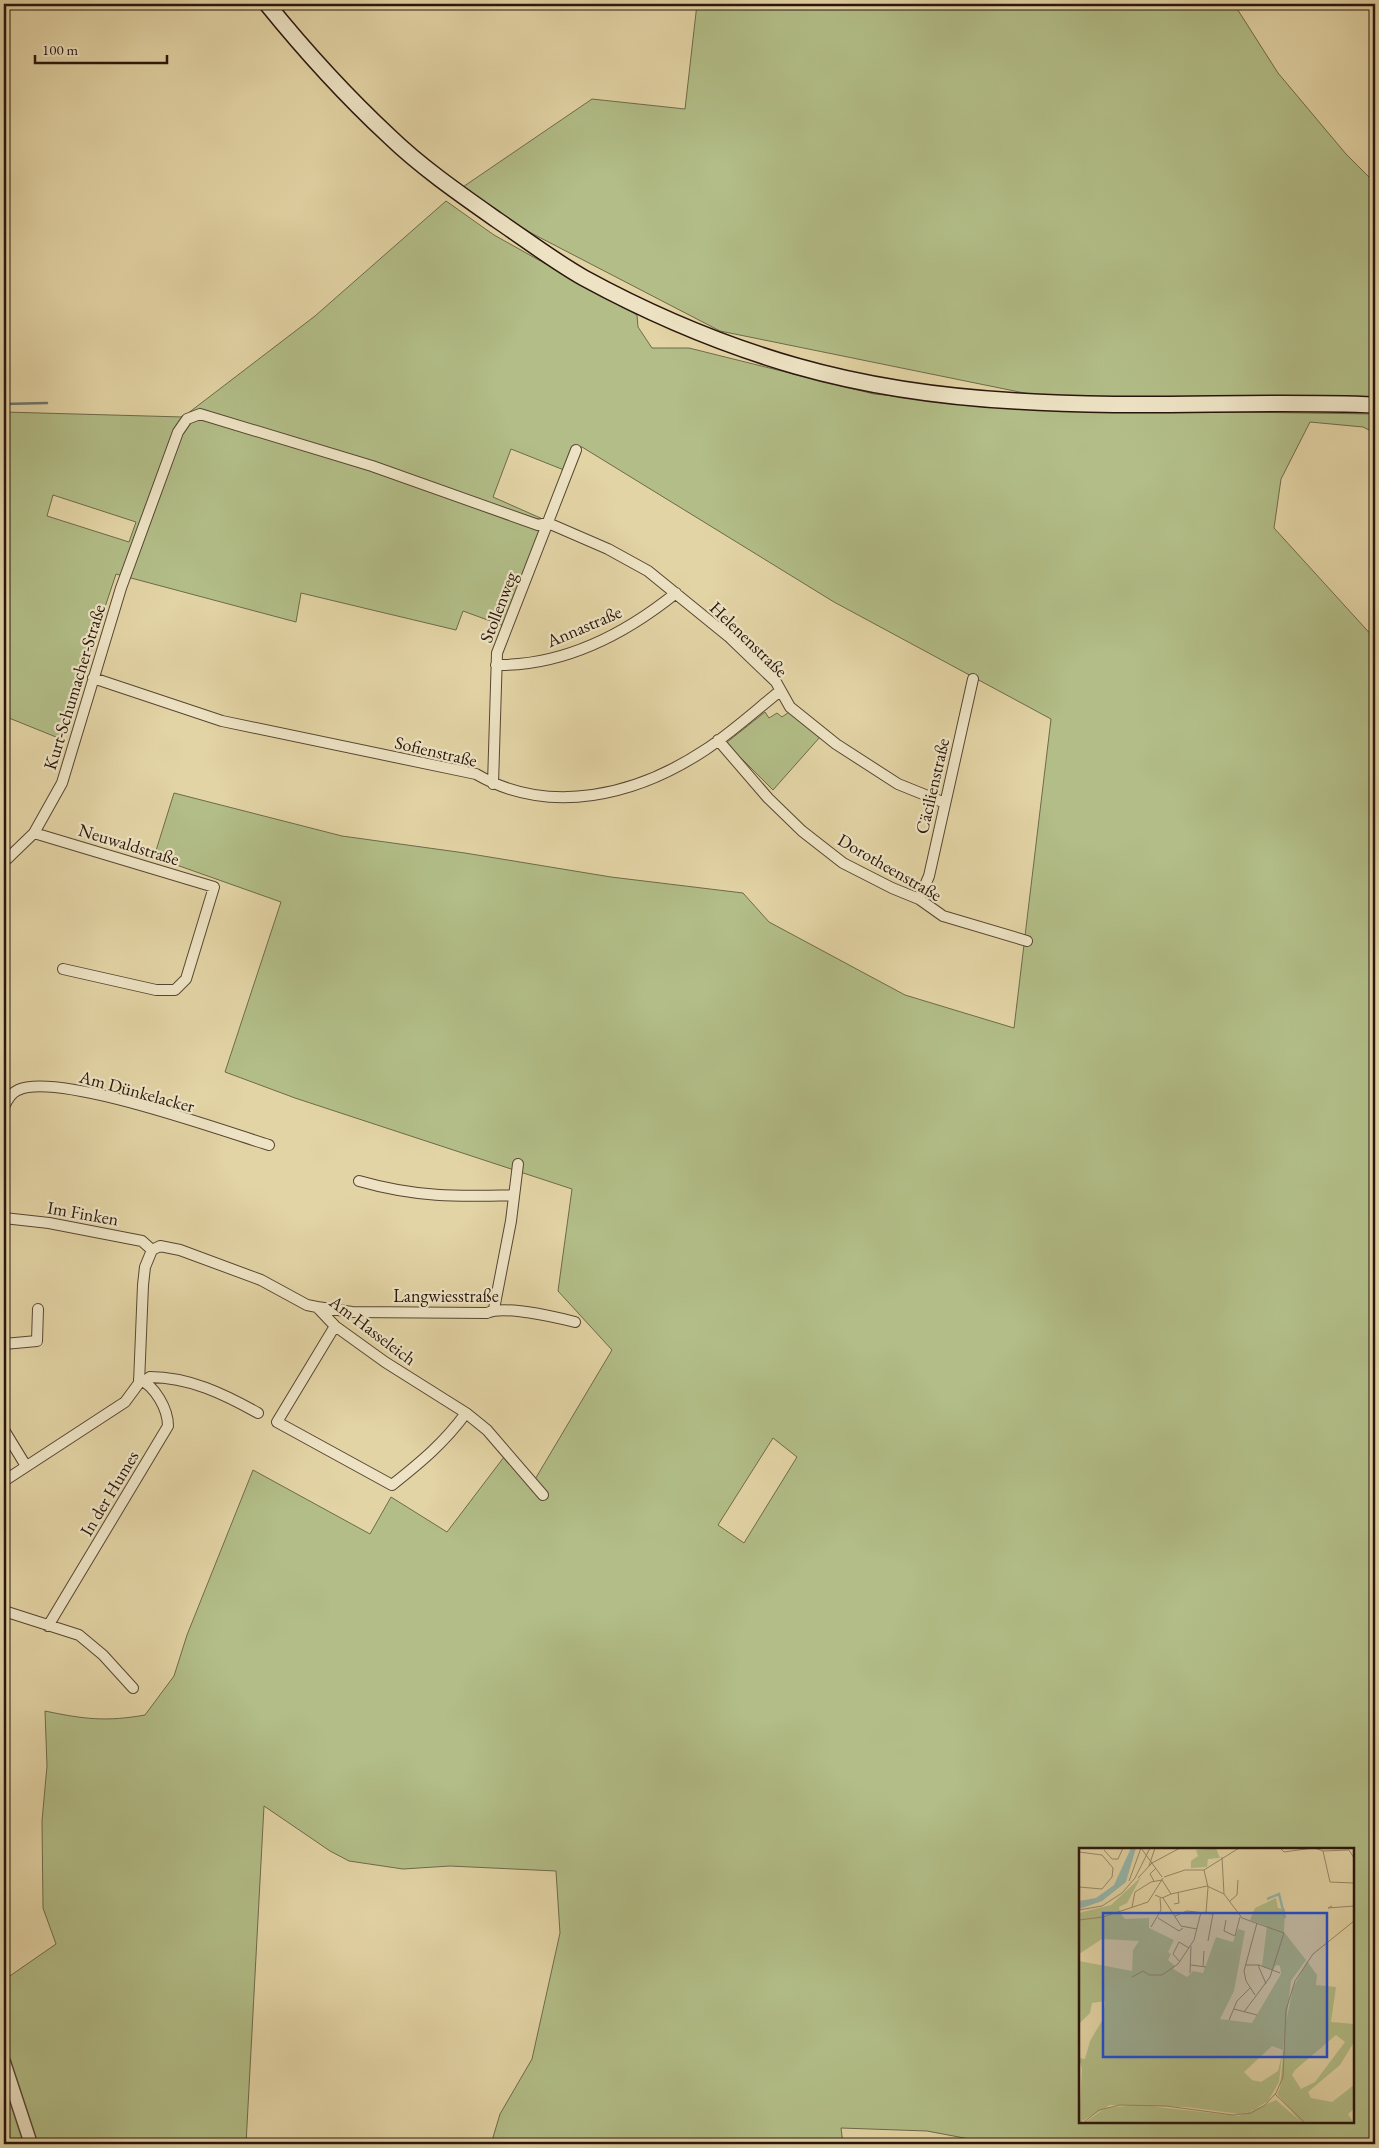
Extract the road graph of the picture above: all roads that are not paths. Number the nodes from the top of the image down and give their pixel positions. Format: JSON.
{"nodes":[{"id":1,"x":268,"y":4,"type":"edge"},
{"id":2,"x":1375,"y":405,"type":"edge"},
{"id":3,"x":576,"y":450,"type":"dead end"},
{"id":4,"x":548,"y":523,"type":"junction"},
{"id":5,"x":676,"y":593,"type":"junction"},
{"id":6,"x":496,"y":665,"type":"junction"},
{"id":7,"x":93,"y":678,"type":"junction"},
{"id":8,"x":973,"y":679,"type":"dead end"},
{"id":9,"x":780,"y":691,"type":"junction"},
{"id":10,"x":718,"y":740,"type":"junction"},
{"id":11,"x":493,"y":784,"type":"junction"},
{"id":12,"x":945,"y":803,"type":"junction"},
{"id":13,"x":34,"y":833,"type":"junction"},
{"id":14,"x":4,"y":862,"type":"edge"},
{"id":15,"x":919,"y":899,"type":"junction"},
{"id":16,"x":1027,"y":942,"type":"dead end"},
{"id":17,"x":63,"y":969,"type":"dead end"},
{"id":18,"x":4,"y":1107,"type":"edge"},
{"id":19,"x":269,"y":1145,"type":"dead end"},
{"id":20,"x":518,"y":1164,"type":"dead end"},
{"id":21,"x":359,"y":1181,"type":"dead end"},
{"id":22,"x":514,"y":1195,"type":"junction"},
{"id":23,"x":4,"y":1218,"type":"edge"},
{"id":24,"x":152,"y":1250,"type":"junction"},
{"id":25,"x":317,"y":1307,"type":"junction"},
{"id":26,"x":494,"y":1309,"type":"junction"},
{"id":27,"x":38,"y":1310,"type":"dead end"},
{"id":28,"x":575,"y":1322,"type":"dead end"},
{"id":29,"x":335,"y":1326,"type":"junction"},
{"id":30,"x":4,"y":1344,"type":"edge"},
{"id":31,"x":142,"y":1380,"type":"junction"},
{"id":32,"x":258,"y":1413,"type":"dead end"},
{"id":33,"x":466,"y":1413,"type":"junction"},
{"id":34,"x":4,"y":1430,"type":"edge"},
{"id":35,"x":26,"y":1466,"type":"junction"},
{"id":36,"x":4,"y":1481,"type":"edge"},
{"id":37,"x":543,"y":1495,"type":"dead end"},
{"id":38,"x":4,"y":1611,"type":"edge"},
{"id":39,"x":48,"y":1626,"type":"junction"},
{"id":40,"x":133,"y":1688,"type":"dead end"},
{"id":41,"x":4,"y":2062,"type":"edge"},
{"id":42,"x":31,"y":2144,"type":"edge"}],
"edges":[{"from":1,"to":2,"type":"main road"},
{"from":3,"to":4,"type":"street","name":"Stollenweg"},
{"from":4,"to":5,"type":"street","name":"Helenenstraße"},
{"from":4,"to":6,"type":"street","name":"Stollenweg"},
{"from":4,"to":7,"type":"street","name":"Kurt-Schumacher-Straße"},
{"from":5,"to":6,"type":"street","name":"Annastraße"},
{"from":5,"to":9,"type":"street","name":"Helenenstraße"},
{"from":6,"to":11,"type":"street","name":"Stollenweg"},
{"from":7,"to":11,"type":"street","name":"Sofienstraße"},
{"from":7,"to":13,"type":"street","name":"Kurt-Schumacher-Straße"},
{"from":8,"to":12,"type":"street","name":"Cäcilienstraße"},
{"from":9,"to":10,"type":"street","name":"Sofienstraße"},
{"from":9,"to":12,"type":"street","name":"Helenenstraße"},
{"from":10,"to":11,"type":"street","name":"Sofienstraße"},
{"from":10,"to":15,"type":"street","name":"Dorotheenstraße"},
{"from":12,"to":15,"type":"street","name":"Cäcilienstraße"},
{"from":13,"to":14,"type":"street","name":"Kurt-Schumacher-Straße"},
{"from":13,"to":17,"type":"street","name":"Neuwaldstraße"},
{"from":15,"to":16,"type":"street","name":"Dorotheenstraße"},
{"from":18,"to":19,"type":"street","name":"Am Dünkelacker"},
{"from":20,"to":22,"type":"street"},
{"from":21,"to":22,"type":"street"},
{"from":22,"to":26,"type":"street"},
{"from":23,"to":24,"type":"street","name":"Im Finken"},
{"from":24,"to":25,"type":"street","name":"Am Hasseleich"},
{"from":24,"to":31,"type":"street"},
{"from":25,"to":26,"type":"street","name":"Langwiesstraße"},
{"from":25,"to":29,"type":"street","name":"Am Hasseleich"},
{"from":26,"to":28,"type":"street","name":"Langwiesstraße"},
{"from":27,"to":30,"type":"street"},
{"from":29,"to":33,"type":"street","name":"Am Hasseleich"},
{"from":29,"to":33,"type":"street"},
{"from":31,"to":32,"type":"street"},
{"from":31,"to":35,"type":"street"},
{"from":31,"to":39,"type":"street","name":"In der Humes"},
{"from":33,"to":37,"type":"street","name":"Am Hasseleich"},
{"from":34,"to":35,"type":"street"},
{"from":35,"to":36,"type":"street"},
{"from":38,"to":39,"type":"street"},
{"from":39,"to":40,"type":"street"},
{"from":41,"to":42,"type":"street"}]}
